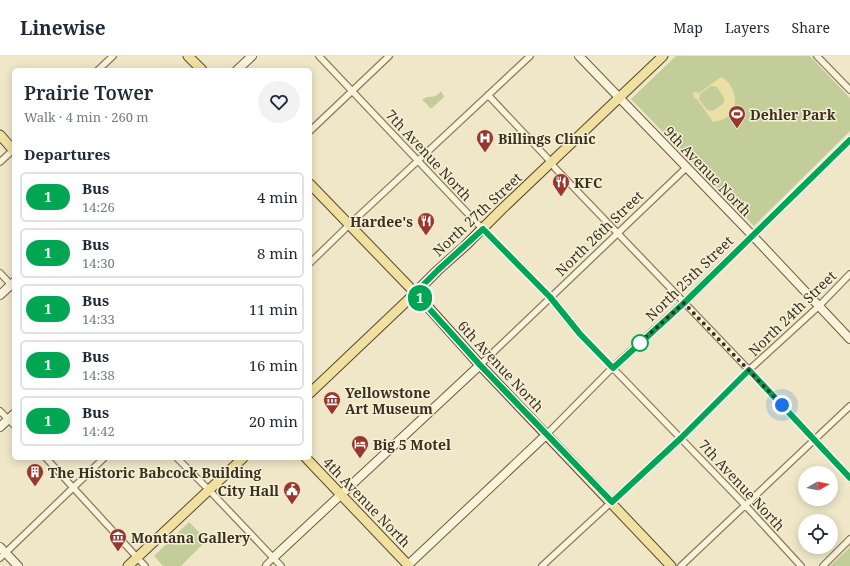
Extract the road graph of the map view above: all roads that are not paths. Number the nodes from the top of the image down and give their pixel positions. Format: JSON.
{"nodes":[{"id":1,"x":113,"y":56,"type":"edge"},
{"id":2,"x":188,"y":56,"type":"edge"},
{"id":3,"x":252,"y":56,"type":"edge"},
{"id":4,"x":319,"y":56,"type":"edge"},
{"id":5,"x":389,"y":56,"type":"edge"},
{"id":6,"x":530,"y":56,"type":"edge"},
{"id":7,"x":579,"y":56,"type":"edge"},
{"id":8,"x":663,"y":56,"type":"edge"},
{"id":9,"x":817,"y":56,"type":"edge"},
{"id":10,"x":100,"y":68,"type":"edge"},
{"id":11,"x":200,"y":68,"type":"edge"},
{"id":12,"x":239,"y":68,"type":"edge"},
{"id":13,"x":850,"y":90,"type":"edge"},
{"id":14,"x":352,"y":91,"type":"junction"},
{"id":15,"x":488,"y":95,"type":"junction"},
{"id":16,"x":619,"y":98,"type":"junction"},
{"id":17,"x":312,"y":129,"type":"edge"},
{"id":18,"x":0,"y":135,"type":"edge"},
{"id":19,"x":850,"y":140,"type":"edge"},
{"id":20,"x":12,"y":148,"type":"edge"},
{"id":21,"x":12,"y":152,"type":"edge"},
{"id":22,"x":418,"y":160,"type":"junction"},
{"id":23,"x":0,"y":162,"type":"edge"},
{"id":24,"x":551,"y":162,"type":"junction"},
{"id":25,"x":687,"y":167,"type":"junction"},
{"id":26,"x":312,"y":186,"type":"edge"},
{"id":27,"x":349,"y":225,"type":"junction"},
{"id":28,"x":483,"y":229,"type":"junction"},
{"id":29,"x":618,"y":233,"type":"junction"},
{"id":30,"x":752,"y":235,"type":"junction"},
{"id":31,"x":312,"y":261,"type":"edge"},
{"id":32,"x":0,"y":273,"type":"edge"},
{"id":33,"x":850,"y":274,"type":"edge"},
{"id":34,"x":12,"y":284,"type":"edge"},
{"id":35,"x":12,"y":286,"type":"edge"},
{"id":36,"x":415,"y":293,"type":"junction"},
{"id":37,"x":0,"y":295,"type":"edge"},
{"id":38,"x":550,"y":297,"type":"junction"},
{"id":39,"x":684,"y":303,"type":"junction"},
{"id":40,"x":819,"y":306,"type":"junction"},
{"id":41,"x":850,"y":339,"type":"edge"},
{"id":42,"x":480,"y":365,"type":"junction"},
{"id":43,"x":613,"y":368,"type":"junction"},
{"id":44,"x":749,"y":370,"type":"junction"},
{"id":45,"x":312,"y":391,"type":"edge"},
{"id":46,"x":850,"y":406,"type":"edge"},
{"id":47,"x":0,"y":411,"type":"edge"},
{"id":48,"x":12,"y":420,"type":"edge"},
{"id":49,"x":0,"y":428,"type":"edge"},
{"id":50,"x":546,"y":435,"type":"junction"},
{"id":51,"x":681,"y":438,"type":"junction"},
{"id":52,"x":814,"y":440,"type":"junction"},
{"id":53,"x":48,"y":460,"type":"edge"},
{"id":54,"x":102,"y":460,"type":"edge"},
{"id":55,"x":179,"y":460,"type":"edge"},
{"id":56,"x":241,"y":460,"type":"edge"},
{"id":57,"x":308,"y":460,"type":"edge"},
{"id":58,"x":850,"y":478,"type":"edge"},
{"id":59,"x":73,"y":486,"type":"junction"},
{"id":60,"x":209,"y":490,"type":"junction"},
{"id":61,"x":341,"y":494,"type":"junction"},
{"id":62,"x":612,"y":502,"type":"junction"},
{"id":63,"x":745,"y":505,"type":"junction"},
{"id":64,"x":850,"y":539,"type":"edge"},
{"id":65,"x":2,"y":552,"type":"edge"},
{"id":66,"x":138,"y":557,"type":"junction"},
{"id":67,"x":273,"y":558,"type":"junction"},
{"id":68,"x":266,"y":565,"type":"dead end"},
{"id":69,"x":18,"y":566,"type":"edge"},
{"id":70,"x":128,"y":566,"type":"edge"},
{"id":71,"x":145,"y":566,"type":"edge"},
{"id":72,"x":281,"y":566,"type":"edge"},
{"id":73,"x":408,"y":566,"type":"edge"},
{"id":74,"x":542,"y":566,"type":"edge"},
{"id":75,"x":671,"y":566,"type":"edge"},
{"id":76,"x":681,"y":566,"type":"edge"},
{"id":77,"x":801,"y":566,"type":"edge"},
{"id":78,"x":823,"y":566,"type":"edge"}],
"edges":[{"from":1,"to":10,"type":"street"},
{"from":2,"to":11,"type":"main road"},
{"from":3,"to":12,"type":"street"},
{"from":4,"to":14,"type":"street","name":"7th Avenue North"},
{"from":5,"to":14,"type":"street"},
{"from":6,"to":15,"type":"street"},
{"from":7,"to":16,"type":"street","name":"9th Avenue North"},
{"from":8,"to":16,"type":"main road","name":"North 27th Street"},
{"from":9,"to":13,"type":"street"},
{"from":14,"to":17,"type":"street"},
{"from":14,"to":22,"type":"street","name":"7th Avenue North"},
{"from":15,"to":22,"type":"street"},
{"from":15,"to":24,"type":"street"},
{"from":16,"to":24,"type":"main road","name":"North 27th Street"},
{"from":16,"to":25,"type":"street","name":"9th Avenue North"},
{"from":18,"to":20,"type":"main road"},
{"from":19,"to":30,"type":"street","name":"North 25th Street"},
{"from":21,"to":23,"type":"street"},
{"from":22,"to":27,"type":"street"},
{"from":22,"to":28,"type":"street","name":"7th Avenue North"},
{"from":24,"to":28,"type":"main road","name":"North 27th Street"},
{"from":24,"to":29,"type":"street"},
{"from":25,"to":29,"type":"street","name":"North 26th Street"},
{"from":25,"to":30,"type":"street","name":"9th Avenue North"},
{"from":26,"to":27,"type":"main road","name":"6th Avenue North"},
{"from":27,"to":31,"type":"street"},
{"from":27,"to":36,"type":"main road","name":"6th Avenue North"},
{"from":28,"to":36,"type":"main road","name":"North 27th Street"},
{"from":28,"to":38,"type":"street","name":"7th Avenue North"},
{"from":29,"to":38,"type":"street","name":"North 26th Street"},
{"from":29,"to":39,"type":"street"},
{"from":30,"to":39,"type":"street","name":"North 25th Street"},
{"from":30,"to":40,"type":"street","name":"9th Avenue North"},
{"from":32,"to":34,"type":"street"},
{"from":33,"to":40,"type":"street","name":"North 24th Street"},
{"from":35,"to":37,"type":"street"},
{"from":36,"to":42,"type":"main road","name":"6th Avenue North"},
{"from":36,"to":45,"type":"main road","name":"North 27th Street"},
{"from":38,"to":42,"type":"street","name":"North 26th Street"},
{"from":38,"to":43,"type":"street","name":"7th Avenue North"},
{"from":39,"to":43,"type":"street","name":"North 25th Street"},
{"from":39,"to":44,"type":"street"},
{"from":40,"to":41,"type":"street","name":"9th Avenue North"},
{"from":40,"to":44,"type":"street","name":"North 24th Street"},
{"from":42,"to":50,"type":"main road","name":"6th Avenue North"},
{"from":42,"to":61,"type":"street","name":"North 26th Street"},
{"from":43,"to":50,"type":"street","name":"North 25th Street"},
{"from":43,"to":51,"type":"street","name":"7th Avenue North"},
{"from":44,"to":51,"type":"street","name":"North 24th Street"},
{"from":44,"to":52,"type":"street"},
{"from":46,"to":52,"type":"street"},
{"from":47,"to":48,"type":"street"},
{"from":48,"to":49,"type":"street"},
{"from":50,"to":62,"type":"main road","name":"6th Avenue North"},
{"from":50,"to":73,"type":"street","name":"North 25th Street"},
{"from":51,"to":62,"type":"street","name":"North 24th Street"},
{"from":51,"to":63,"type":"street","name":"7th Avenue North"},
{"from":52,"to":58,"type":"street"},
{"from":52,"to":63,"type":"street"},
{"from":53,"to":59,"type":"street"},
{"from":54,"to":59,"type":"street"},
{"from":55,"to":60,"type":"street"},
{"from":56,"to":60,"type":"main road"},
{"from":57,"to":61,"type":"main road","name":"4th Avenue North"},
{"from":59,"to":65,"type":"street"},
{"from":59,"to":66,"type":"street"},
{"from":60,"to":66,"type":"main road"},
{"from":60,"to":67,"type":"street"},
{"from":61,"to":67,"type":"street","name":"North 26th Street"},
{"from":61,"to":73,"type":"main road","name":"4th Avenue North"},
{"from":62,"to":74,"type":"street","name":"North 24th Street"},
{"from":62,"to":75,"type":"main road","name":"6th Avenue North"},
{"from":63,"to":76,"type":"street"},
{"from":63,"to":77,"type":"street","name":"7th Avenue North"},
{"from":64,"to":78,"type":"street"},
{"from":65,"to":69,"type":"street"},
{"from":66,"to":70,"type":"main road"},
{"from":66,"to":71,"type":"street"},
{"from":67,"to":68,"type":"street","name":"North 26th Street"},
{"from":67,"to":72,"type":"street"}]}
